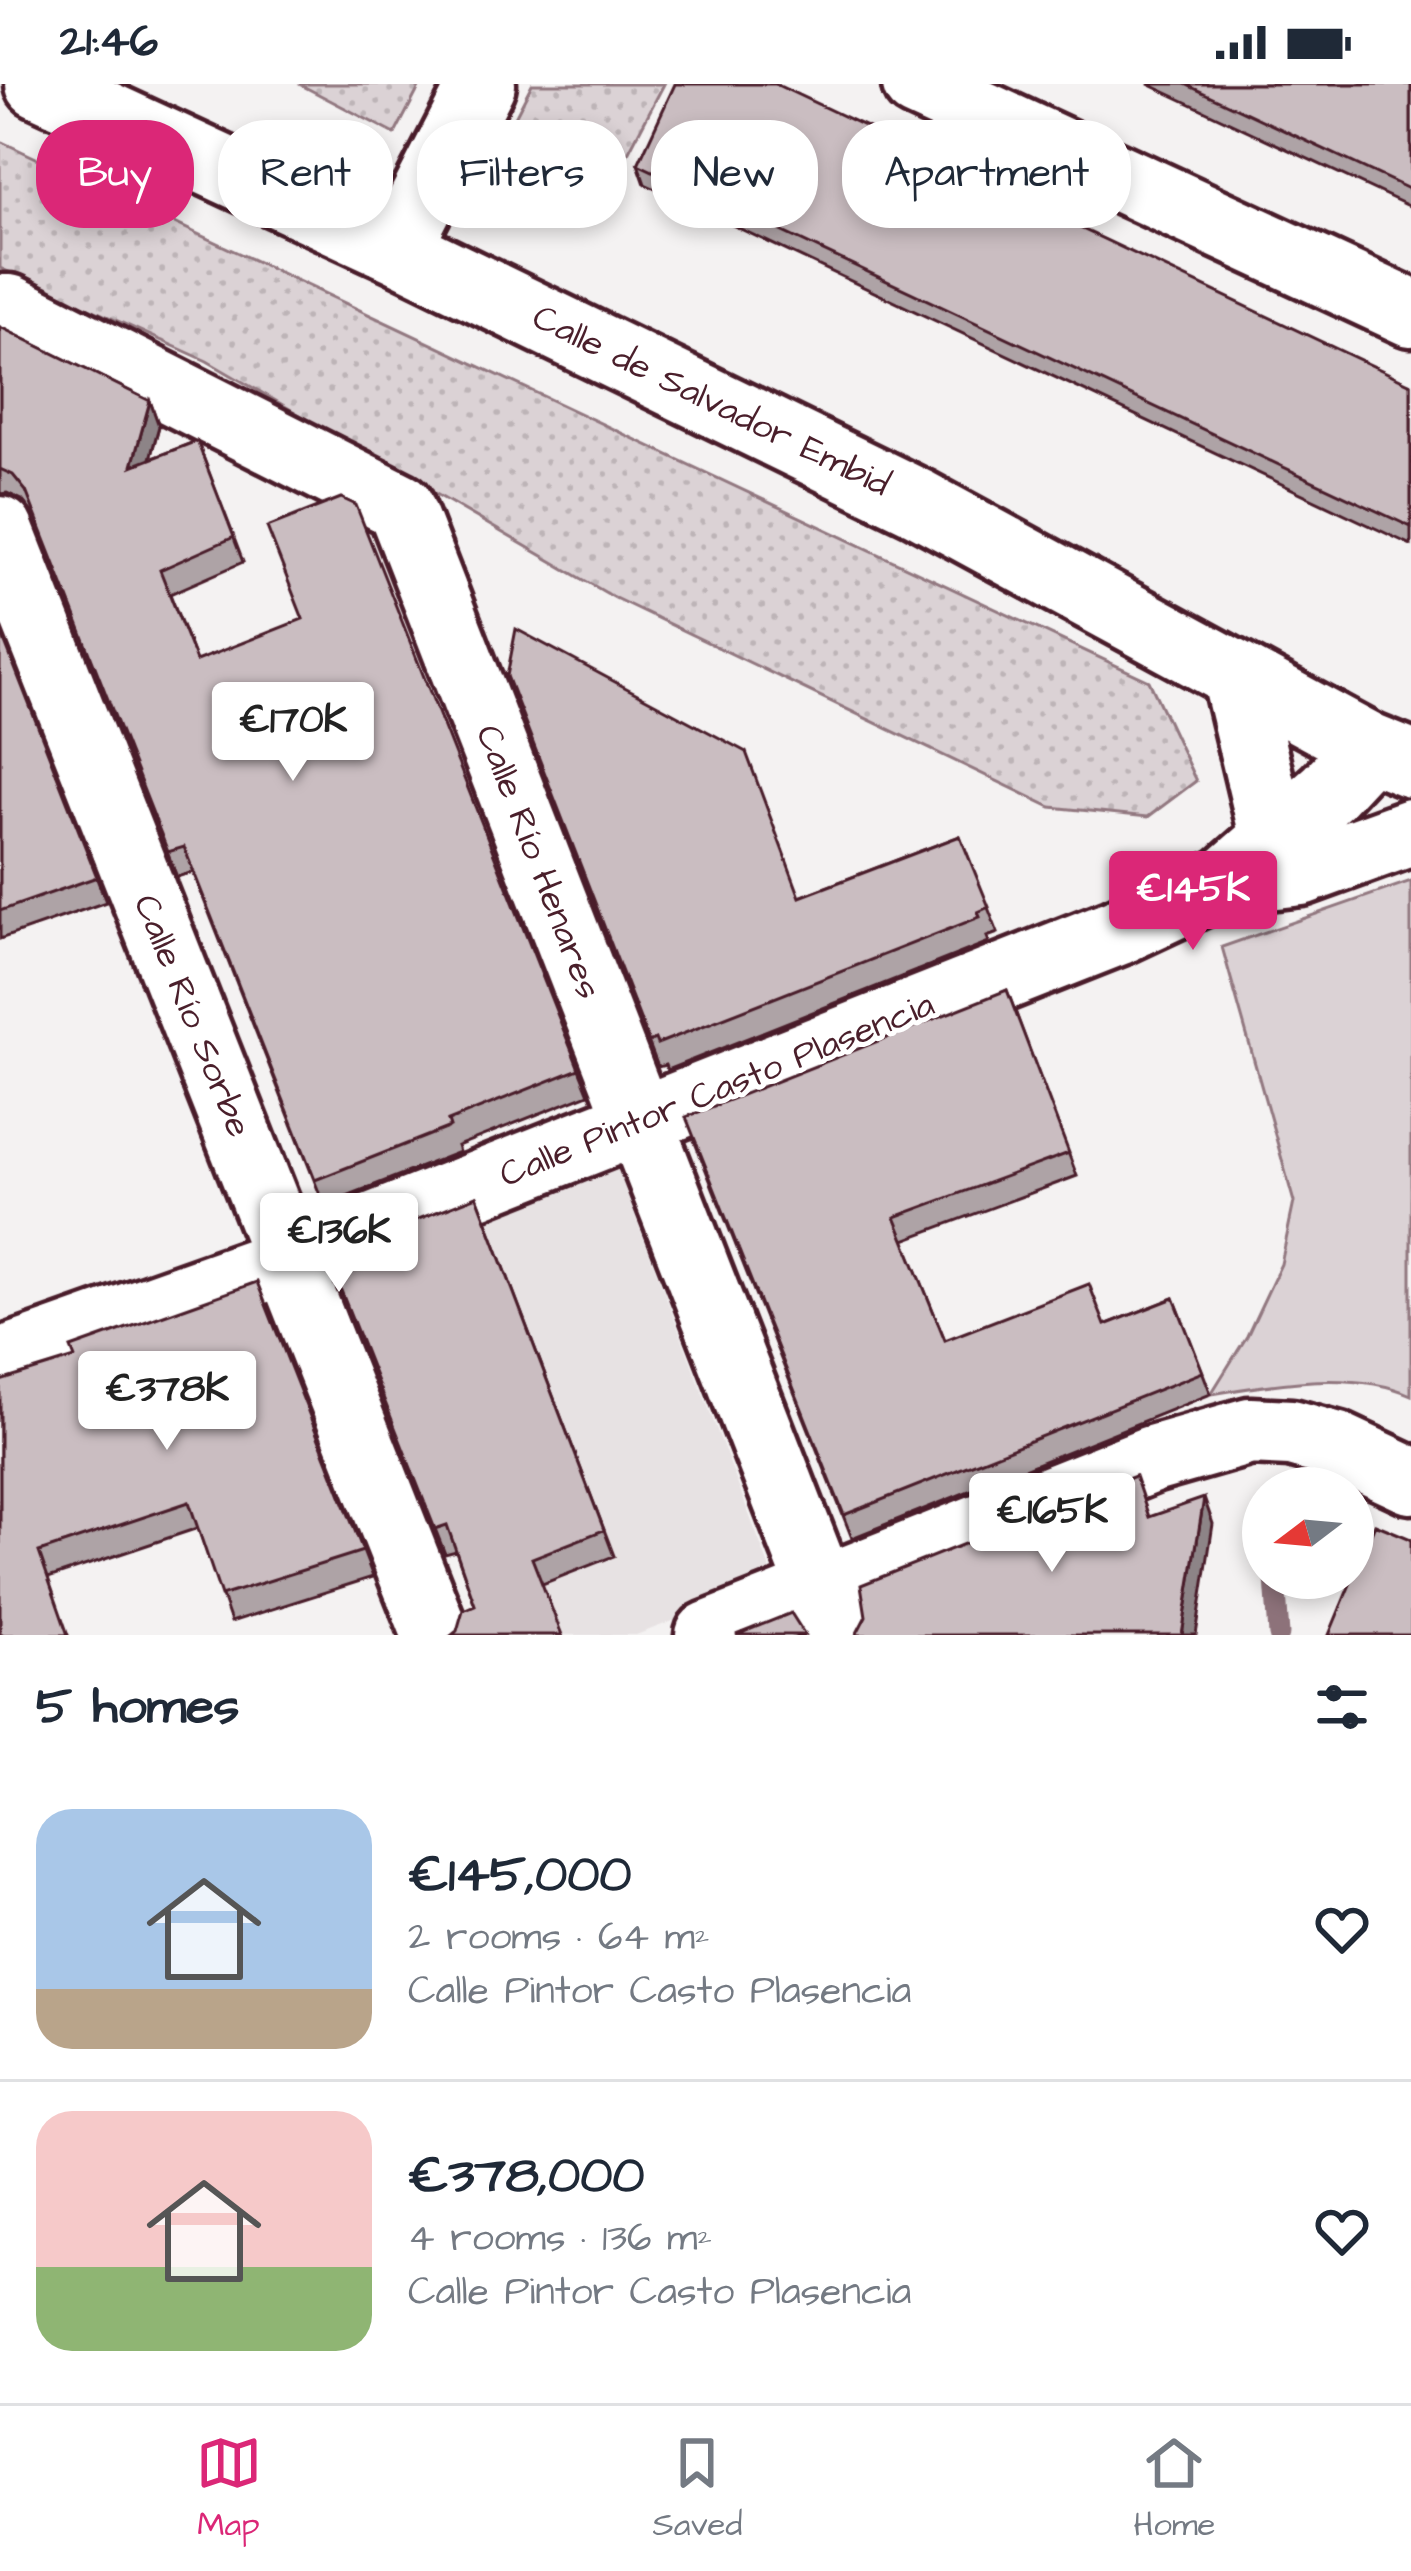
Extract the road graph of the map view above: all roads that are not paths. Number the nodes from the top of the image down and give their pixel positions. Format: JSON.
{"nodes":[{"id":1,"x":39,"y":84,"type":"edge"},
{"id":2,"x":482,"y":84,"type":"edge"},
{"id":3,"x":916,"y":84,"type":"edge"},
{"id":4,"x":397,"y":249,"type":"junction"},
{"id":5,"x":0,"y":308,"type":"edge"},
{"id":6,"x":1411,"y":313,"type":"edge"},
{"id":7,"x":0,"y":530,"type":"edge"},
{"id":8,"x":1235,"y":675,"type":"junction"},
{"id":9,"x":1390,"y":755,"type":"edge"},
{"id":10,"x":1411,"y":832,"type":"edge"},
{"id":11,"x":1274,"y":839,"type":"junction"},
{"id":12,"x":1226,"y":881,"type":"junction"},
{"id":13,"x":638,"y":1122,"type":"junction"},
{"id":14,"x":288,"y":1260,"type":"junction"},
{"id":15,"x":0,"y":1362,"type":"edge"},
{"id":16,"x":1411,"y":1480,"type":"edge"},
{"id":17,"x":830,"y":1613,"type":"edge"},
{"id":18,"x":436,"y":1635,"type":"edge"},
{"id":19,"x":710,"y":1635,"type":"edge"}],
"edges":[{"from":1,"to":4,"type":"street","name":"Calle de Salvador Embid"},
{"from":2,"to":4,"type":"street"},
{"from":3,"to":6,"type":"street"},
{"from":4,"to":8,"type":"street","name":"Calle de Salvador Embid"},
{"from":5,"to":13,"type":"street","name":"Calle Río Henares"},
{"from":7,"to":14,"type":"street","name":"Calle Río Sorbe"},
{"from":8,"to":9,"type":"street","name":"Calle de Salvador Embid"},
{"from":8,"to":11,"type":"street"},
{"from":9,"to":11,"type":"street","name":"Calle Pintor Casto Plasencia"},
{"from":10,"to":12,"type":"street","name":"Calle Pintor Casto Plasencia"},
{"from":11,"to":12,"type":"street","name":"Calle Pintor Casto Plasencia"},
{"from":12,"to":13,"type":"street","name":"Calle Pintor Casto Plasencia"},
{"from":13,"to":14,"type":"street","name":"Calle Pintor Casto Plasencia"},
{"from":13,"to":17,"type":"street","name":"Calle Río Henares"},
{"from":14,"to":15,"type":"street","name":"Calle Pintor Casto Plasencia"},
{"from":14,"to":18,"type":"street","name":"Calle Río Sorbe"},
{"from":16,"to":17,"type":"street"},
{"from":17,"to":19,"type":"street"}]}
